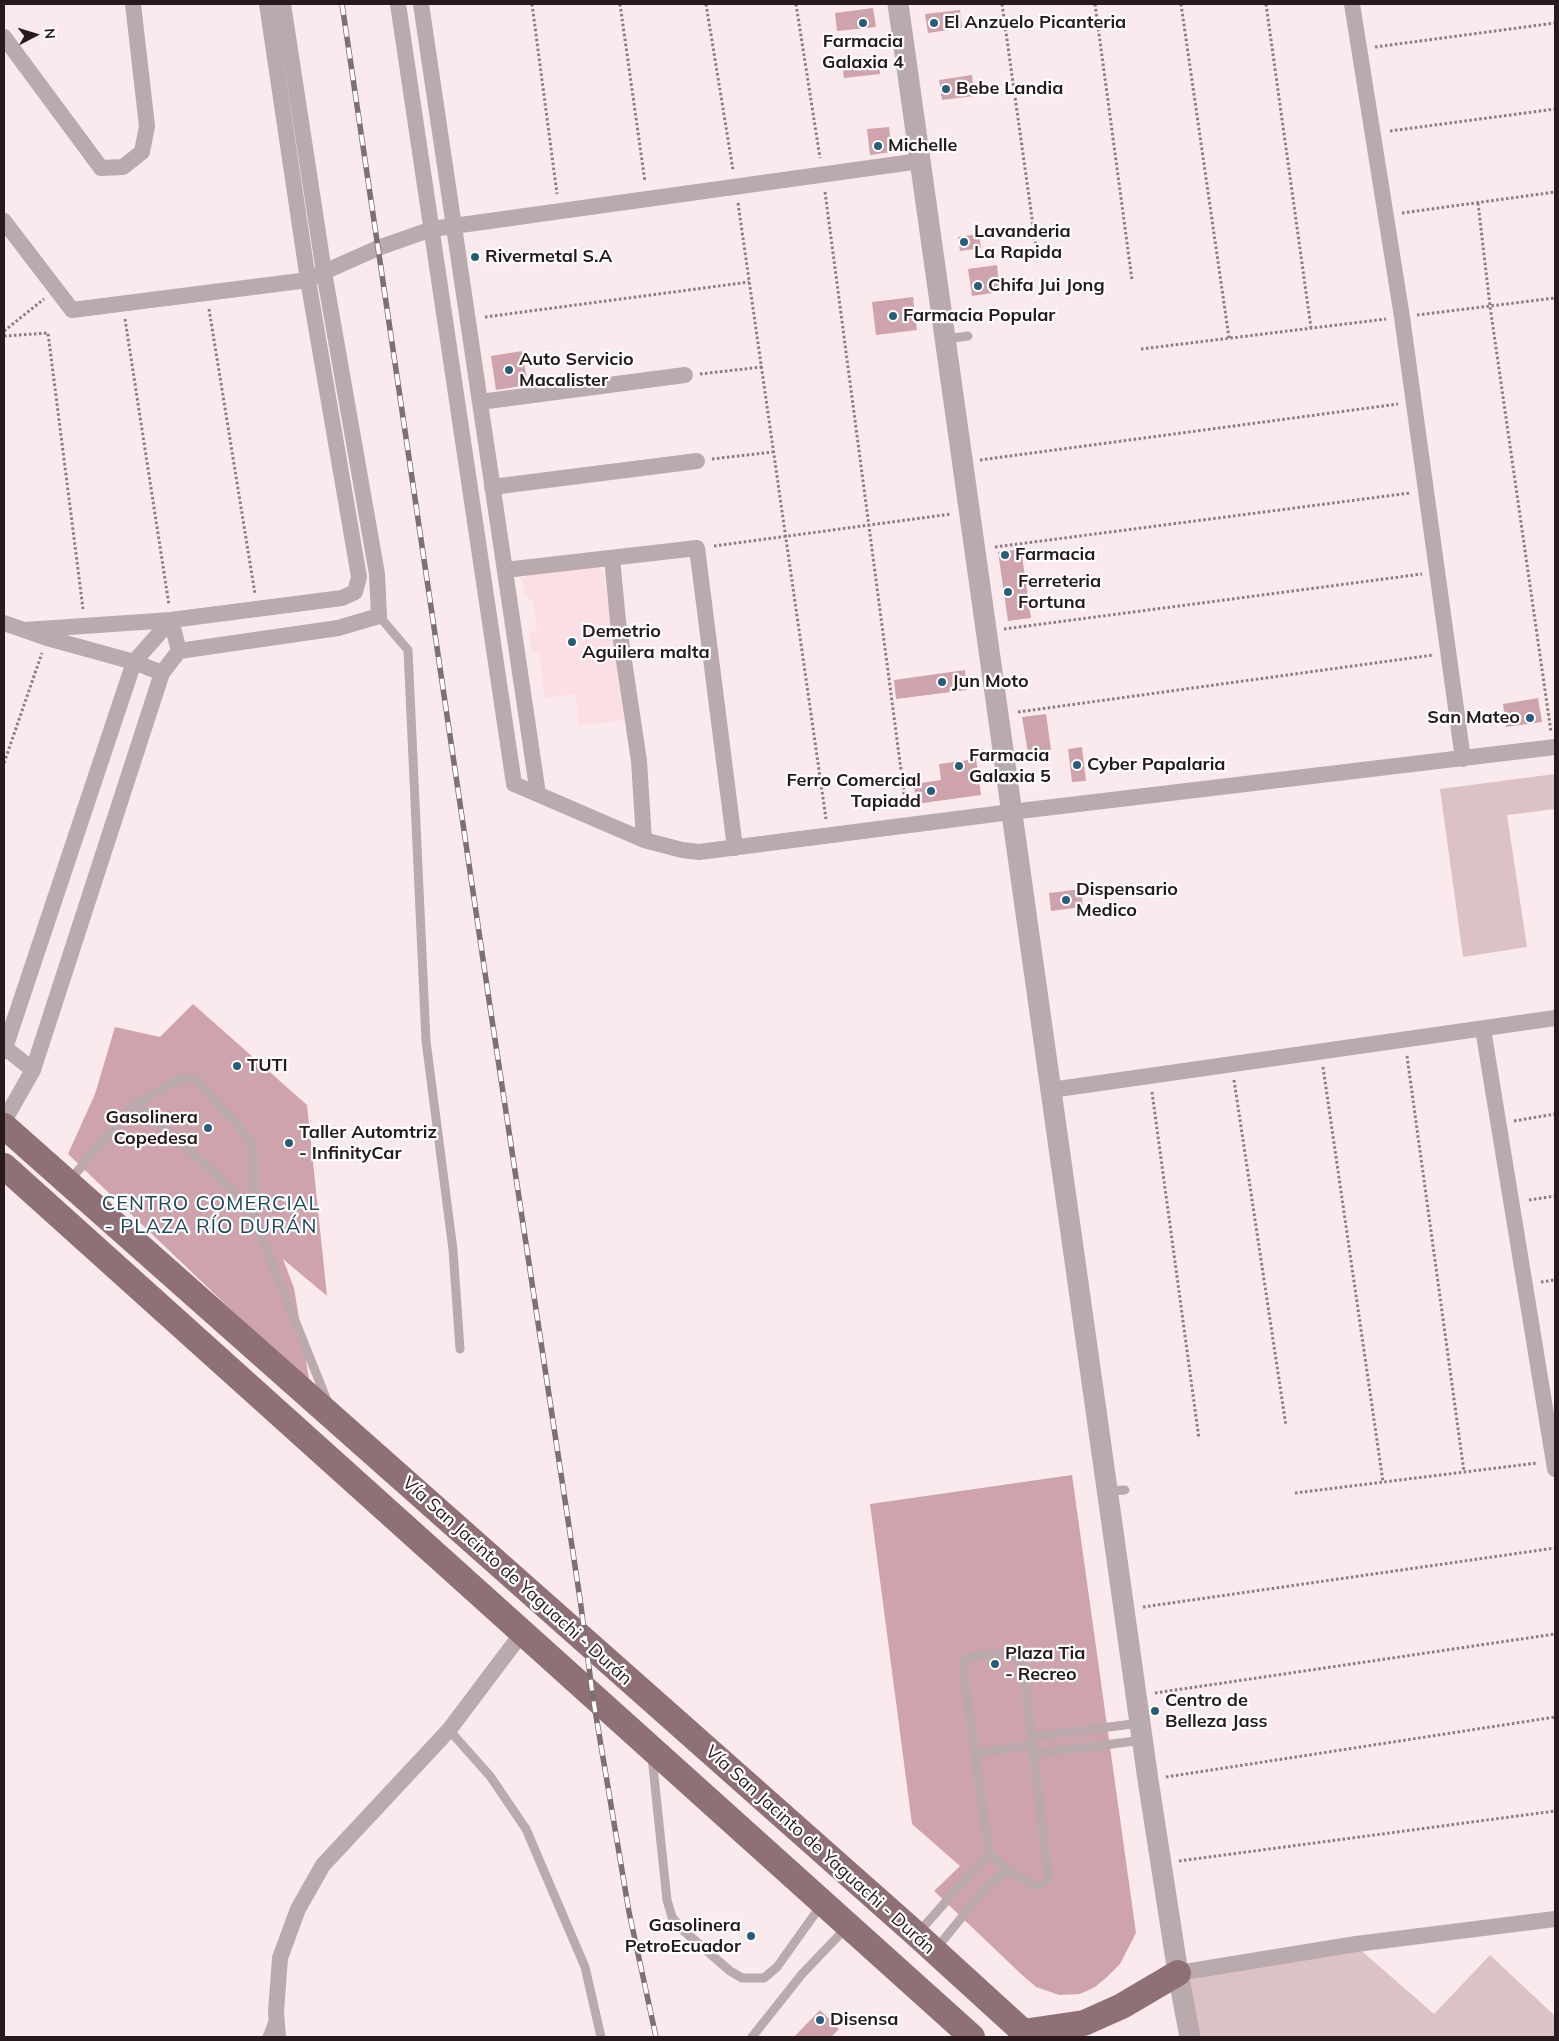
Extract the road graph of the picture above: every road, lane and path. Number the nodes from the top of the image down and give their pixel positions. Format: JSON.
{"nodes":[{"id":1,"x":133,"y":4,"type":"edge"},
{"id":2,"x":267,"y":4,"type":"edge"},
{"id":3,"x":283,"y":4,"type":"edge"},
{"id":4,"x":398,"y":4,"type":"edge"},
{"id":5,"x":421,"y":4,"type":"edge"},
{"id":6,"x":532,"y":4,"type":"edge"},
{"id":7,"x":620,"y":4,"type":"edge"},
{"id":8,"x":706,"y":4,"type":"edge"},
{"id":9,"x":796,"y":4,"type":"edge"},
{"id":10,"x":898,"y":4,"type":"edge"},
{"id":11,"x":1002,"y":4,"type":"edge"},
{"id":12,"x":1095,"y":4,"type":"edge"},
{"id":13,"x":1181,"y":4,"type":"edge"},
{"id":14,"x":1266,"y":4,"type":"edge"},
{"id":15,"x":1352,"y":4,"type":"edge"},
{"id":16,"x":1555,"y":23,"type":"edge"},
{"id":17,"x":4,"y":37,"type":"edge"},
{"id":18,"x":1359,"y":49,"type":"junction"},
{"id":19,"x":1555,"y":109,"type":"edge"},
{"id":20,"x":1372,"y":134,"type":"junction"},
{"id":21,"x":920,"y":161,"type":"junction"},
{"id":22,"x":823,"y":175,"type":"junction"},
{"id":23,"x":736,"y":187,"type":"junction"},
{"id":24,"x":1555,"y":192,"type":"edge"},
{"id":25,"x":647,"y":200,"type":"junction"},
{"id":26,"x":1478,"y":203,"type":"junction"},
{"id":27,"x":560,"y":212,"type":"junction"},
{"id":28,"x":1385,"y":215,"type":"junction"},
{"id":29,"x":4,"y":221,"type":"edge"},
{"id":30,"x":454,"y":227,"type":"junction"},
{"id":31,"x":432,"y":229,"type":"junction"},
{"id":32,"x":1037,"y":254,"type":"dead end"},
{"id":33,"x":324,"y":272,"type":"junction"},
{"id":34,"x":308,"y":280,"type":"junction"},
{"id":35,"x":1132,"y":280,"type":"dead end"},
{"id":36,"x":749,"y":282,"type":"junction"},
{"id":37,"x":57,"y":290,"type":"junction"},
{"id":38,"x":207,"y":293,"type":"junction"},
{"id":39,"x":1555,"y":298,"type":"edge"},
{"id":40,"x":122,"y":304,"type":"junction"},
{"id":41,"x":1490,"y":306,"type":"junction"},
{"id":42,"x":1402,"y":317,"type":"junction"},
{"id":43,"x":467,"y":319,"type":"junction"},
{"id":44,"x":1311,"y":328,"type":"junction"},
{"id":45,"x":4,"y":331,"type":"edge"},
{"id":46,"x":4,"y":336,"type":"edge"},
{"id":47,"x":968,"y":336,"type":"dead end"},
{"id":48,"x":1229,"y":338,"type":"junction"},
{"id":49,"x":945,"y":339,"type":"junction"},
{"id":50,"x":1141,"y":349,"type":"dead end"},
{"id":51,"x":762,"y":367,"type":"junction"},
{"id":52,"x":685,"y":376,"type":"joint"},
{"id":53,"x":480,"y":402,"type":"junction"},
{"id":54,"x":1413,"y":402,"type":"junction"},
{"id":55,"x":774,"y":452,"type":"junction"},
{"id":56,"x":697,"y":461,"type":"joint"},
{"id":57,"x":962,"y":462,"type":"junction"},
{"id":58,"x":492,"y":487,"type":"junction"},
{"id":59,"x":1426,"y":491,"type":"junction"},
{"id":60,"x":969,"y":512,"type":"junction"},
{"id":61,"x":869,"y":525,"type":"junction"},
{"id":62,"x":786,"y":536,"type":"junction"},
{"id":63,"x":697,"y":548,"type":"junction"},
{"id":64,"x":974,"y":550,"type":"junction"},
{"id":65,"x":612,"y":558,"type":"junction"},
{"id":66,"x":505,"y":570,"type":"junction"},
{"id":67,"x":1437,"y":572,"type":"junction"},
{"id":68,"x":258,"y":609,"type":"junction"},
{"id":69,"x":379,"y":616,"type":"junction"},
{"id":70,"x":171,"y":620,"type":"junction"},
{"id":71,"x":4,"y":622,"type":"edge"},
{"id":72,"x":85,"y":626,"type":"junction"},
{"id":73,"x":25,"y":630,"type":"junction"},
{"id":74,"x":986,"y":631,"type":"junction"},
{"id":75,"x":47,"y":638,"type":"junction"},
{"id":76,"x":179,"y":651,"type":"junction"},
{"id":77,"x":1448,"y":653,"type":"junction"},
{"id":78,"x":134,"y":662,"type":"junction"},
{"id":79,"x":162,"y":673,"type":"junction"},
{"id":80,"x":997,"y":714,"type":"junction"},
{"id":81,"x":1554,"y":747,"type":"edge"},
{"id":82,"x":1463,"y":759,"type":"junction"},
{"id":83,"x":4,"y":763,"type":"edge"},
{"id":84,"x":538,"y":794,"type":"junction"},
{"id":85,"x":1011,"y":812,"type":"junction"},
{"id":86,"x":909,"y":826,"type":"junction"},
{"id":87,"x":828,"y":836,"type":"junction"},
{"id":88,"x":644,"y":840,"type":"junction"},
{"id":89,"x":735,"y":848,"type":"junction"},
{"id":90,"x":1555,"y":1018,"type":"edge"},
{"id":91,"x":1483,"y":1029,"type":"junction"},
{"id":92,"x":1404,"y":1040,"type":"junction"},
{"id":93,"x":4,"y":1049,"type":"edge"},
{"id":94,"x":1320,"y":1052,"type":"junction"},
{"id":95,"x":1231,"y":1065,"type":"junction"},
{"id":96,"x":33,"y":1070,"type":"junction"},
{"id":97,"x":1150,"y":1076,"type":"junction"},
{"id":98,"x":1051,"y":1090,"type":"junction"},
{"id":99,"x":135,"y":1104,"type":"junction"},
{"id":100,"x":1555,"y":1114,"type":"edge"},
{"id":101,"x":4,"y":1120,"type":"edge"},
{"id":102,"x":1499,"y":1124,"type":"junction"},
{"id":103,"x":4,"y":1126,"type":"edge"},
{"id":104,"x":4,"y":1166,"type":"edge"},
{"id":105,"x":68,"y":1182,"type":"junction"},
{"id":106,"x":1555,"y":1196,"type":"edge"},
{"id":107,"x":1512,"y":1202,"type":"junction"},
{"id":108,"x":254,"y":1218,"type":"junction"},
{"id":109,"x":460,"y":1349,"type":"dead end"},
{"id":110,"x":335,"y":1420,"type":"junction"},
{"id":111,"x":1286,"y":1426,"type":"dead end"},
{"id":112,"x":1199,"y":1438,"type":"dead end"},
{"id":113,"x":1555,"y":1465,"type":"edge"},
{"id":114,"x":1464,"y":1472,"type":"junction"},
{"id":115,"x":1383,"y":1482,"type":"junction"},
{"id":116,"x":1295,"y":1493,"type":"dead end"},
{"id":117,"x":1555,"y":1548,"type":"edge"},
{"id":118,"x":1124,"y":1609,"type":"junction"},
{"id":119,"x":522,"y":1633,"type":"junction"},
{"id":120,"x":1555,"y":1634,"type":"edge"},
{"id":121,"x":1137,"y":1696,"type":"junction"},
{"id":122,"x":1555,"y":1717,"type":"edge"},
{"id":123,"x":449,"y":1730,"type":"junction"},
{"id":124,"x":1142,"y":1732,"type":"junction"},
{"id":125,"x":1033,"y":1745,"type":"junction"},
{"id":126,"x":651,"y":1749,"type":"junction"},
{"id":127,"x":975,"y":1754,"type":"junction"},
{"id":128,"x":1148,"y":1780,"type":"junction"},
{"id":129,"x":1555,"y":1811,"type":"edge"},
{"id":130,"x":989,"y":1853,"type":"junction"},
{"id":131,"x":1160,"y":1863,"type":"junction"},
{"id":132,"x":1009,"y":1872,"type":"junction"},
{"id":133,"x":822,"y":1903,"type":"junction"},
{"id":134,"x":1555,"y":1919,"type":"edge"},
{"id":135,"x":848,"y":1926,"type":"junction"},
{"id":136,"x":926,"y":1943,"type":"junction"},
{"id":137,"x":1178,"y":1973,"type":"junction"},
{"id":138,"x":276,"y":2012,"type":"junction"},
{"id":139,"x":1026,"y":2035,"type":"edge"},
{"id":140,"x":267,"y":2037,"type":"edge"},
{"id":141,"x":278,"y":2037,"type":"edge"},
{"id":142,"x":602,"y":2037,"type":"edge"},
{"id":143,"x":752,"y":2037,"type":"edge"},
{"id":144,"x":972,"y":2037,"type":"edge"},
{"id":145,"x":1190,"y":2037,"type":"edge"}],
"edges":[{"from":1,"to":17,"type":"street"},
{"from":2,"to":34,"type":"street"},
{"from":3,"to":33,"type":"street"},
{"from":4,"to":31,"type":"street"},
{"from":5,"to":30,"type":"street"},
{"from":6,"to":27,"type":"path"},
{"from":7,"to":25,"type":"path"},
{"from":8,"to":23,"type":"path"},
{"from":9,"to":22,"type":"path"},
{"from":10,"to":21,"type":"street"},
{"from":11,"to":32,"type":"path"},
{"from":12,"to":35,"type":"path"},
{"from":13,"to":48,"type":"path"},
{"from":14,"to":44,"type":"path"},
{"from":15,"to":18,"type":"street"},
{"from":16,"to":18,"type":"path"},
{"from":18,"to":20,"type":"street"},
{"from":19,"to":20,"type":"path"},
{"from":20,"to":28,"type":"street"},
{"from":21,"to":22,"type":"street"},
{"from":21,"to":49,"type":"street"},
{"from":22,"to":23,"type":"street"},
{"from":22,"to":61,"type":"path"},
{"from":23,"to":25,"type":"street"},
{"from":23,"to":36,"type":"path"},
{"from":24,"to":26,"type":"path"},
{"from":25,"to":27,"type":"street"},
{"from":26,"to":28,"type":"path"},
{"from":26,"to":41,"type":"path"},
{"from":27,"to":30,"type":"street"},
{"from":28,"to":42,"type":"street"},
{"from":29,"to":37,"type":"street"},
{"from":30,"to":31,"type":"street"},
{"from":30,"to":43,"type":"street"},
{"from":31,"to":33,"type":"street"},
{"from":31,"to":84,"type":"street"},
{"from":33,"to":34,"type":"street"},
{"from":33,"to":69,"type":"street"},
{"from":34,"to":38,"type":"street"},
{"from":34,"to":68,"type":"street"},
{"from":36,"to":43,"type":"path"},
{"from":36,"to":51,"type":"path"},
{"from":37,"to":40,"type":"street"},
{"from":37,"to":45,"type":"path"},
{"from":38,"to":40,"type":"street"},
{"from":38,"to":68,"type":"path"},
{"from":39,"to":41,"type":"path"},
{"from":40,"to":70,"type":"path"},
{"from":41,"to":42,"type":"path"},
{"from":41,"to":81,"type":"path"},
{"from":42,"to":44,"type":"path"},
{"from":42,"to":54,"type":"street"},
{"from":43,"to":53,"type":"street"},
{"from":44,"to":48,"type":"path"},
{"from":46,"to":72,"type":"path"},
{"from":47,"to":49,"type":"lane"},
{"from":48,"to":50,"type":"path"},
{"from":49,"to":57,"type":"street"},
{"from":51,"to":52,"type":"path"},
{"from":51,"to":55,"type":"path"},
{"from":52,"to":53,"type":"street"},
{"from":53,"to":58,"type":"street"},
{"from":54,"to":57,"type":"path"},
{"from":54,"to":59,"type":"street"},
{"from":55,"to":56,"type":"path"},
{"from":55,"to":62,"type":"path"},
{"from":56,"to":58,"type":"street"},
{"from":57,"to":60,"type":"street"},
{"from":58,"to":66,"type":"street"},
{"from":59,"to":64,"type":"path"},
{"from":59,"to":67,"type":"street"},
{"from":60,"to":61,"type":"path"},
{"from":60,"to":64,"type":"street"},
{"from":61,"to":62,"type":"path"},
{"from":61,"to":86,"type":"path"},
{"from":62,"to":63,"type":"path"},
{"from":62,"to":87,"type":"path"},
{"from":63,"to":65,"type":"street"},
{"from":63,"to":89,"type":"street"},
{"from":64,"to":74,"type":"street"},
{"from":65,"to":66,"type":"street"},
{"from":65,"to":88,"type":"street"},
{"from":66,"to":84,"type":"street"},
{"from":67,"to":74,"type":"path"},
{"from":67,"to":77,"type":"street"},
{"from":68,"to":70,"type":"street"},
{"from":69,"to":76,"type":"street"},
{"from":69,"to":109,"type":"lane"},
{"from":70,"to":72,"type":"street"},
{"from":70,"to":76,"type":"street"},
{"from":70,"to":78,"type":"street"},
{"from":71,"to":73,"type":"street"},
{"from":72,"to":73,"type":"street"},
{"from":73,"to":75,"type":"street"},
{"from":74,"to":80,"type":"street"},
{"from":75,"to":78,"type":"street"},
{"from":75,"to":83,"type":"path"},
{"from":76,"to":79,"type":"street"},
{"from":77,"to":80,"type":"path"},
{"from":77,"to":82,"type":"street"},
{"from":78,"to":79,"type":"street"},
{"from":78,"to":93,"type":"street"},
{"from":79,"to":96,"type":"street"},
{"from":80,"to":85,"type":"street"},
{"from":81,"to":82,"type":"street"},
{"from":82,"to":85,"type":"street"},
{"from":84,"to":88,"type":"street"},
{"from":85,"to":86,"type":"street"},
{"from":85,"to":98,"type":"street"},
{"from":86,"to":87,"type":"street"},
{"from":87,"to":89,"type":"street"},
{"from":88,"to":89,"type":"street"},
{"from":90,"to":91,"type":"street"},
{"from":91,"to":92,"type":"street"},
{"from":91,"to":102,"type":"street"},
{"from":92,"to":94,"type":"street"},
{"from":92,"to":114,"type":"path"},
{"from":93,"to":96,"type":"street"},
{"from":94,"to":95,"type":"street"},
{"from":94,"to":115,"type":"path"},
{"from":95,"to":97,"type":"street"},
{"from":95,"to":111,"type":"path"},
{"from":96,"to":101,"type":"street"},
{"from":97,"to":98,"type":"street"},
{"from":97,"to":112,"type":"path"},
{"from":98,"to":118,"type":"street"},
{"from":99,"to":105,"type":"lane"},
{"from":99,"to":108,"type":"lane"},
{"from":99,"to":108,"type":"lane"},
{"from":100,"to":102,"type":"path"},
{"from":102,"to":107,"type":"street"},
{"from":103,"to":105,"type":"main road","name":"Vía San Jacinto de Yaguachi - Durán"},
{"from":104,"to":119,"type":"main road","name":"Vía San Jacinto de Yaguachi - Durán"},
{"from":105,"to":110,"type":"main road","name":"Vía San Jacinto de Yaguachi - Durán"},
{"from":106,"to":107,"type":"path"},
{"from":107,"to":113,"type":"street"},
{"from":108,"to":110,"type":"lane"},
{"from":110,"to":136,"type":"main road","name":"Vía San Jacinto de Yaguachi - Durán"},
{"from":113,"to":114,"type":"path"},
{"from":114,"to":115,"type":"path"},
{"from":115,"to":116,"type":"path"},
{"from":117,"to":118,"type":"path"},
{"from":118,"to":121,"type":"street"},
{"from":119,"to":123,"type":"street"},
{"from":119,"to":126,"type":"main road","name":"Vía San Jacinto de Yaguachi - Durán"},
{"from":120,"to":121,"type":"path"},
{"from":121,"to":124,"type":"street"},
{"from":122,"to":128,"type":"path"},
{"from":123,"to":138,"type":"street"},
{"from":123,"to":142,"type":"lane"},
{"from":124,"to":125,"type":"lane"},
{"from":124,"to":125,"type":"lane"},
{"from":124,"to":128,"type":"street"},
{"from":125,"to":127,"type":"lane"},
{"from":125,"to":127,"type":"lane"},
{"from":125,"to":132,"type":"lane"},
{"from":126,"to":133,"type":"main road","name":"Vía San Jacinto de Yaguachi - Durán"},
{"from":126,"to":133,"type":"lane"},
{"from":127,"to":130,"type":"lane"},
{"from":128,"to":131,"type":"street"},
{"from":129,"to":131,"type":"path"},
{"from":130,"to":132,"type":"lane"},
{"from":130,"to":136,"type":"lane"},
{"from":131,"to":137,"type":"street"},
{"from":132,"to":136,"type":"lane"},
{"from":133,"to":135,"type":"main road","name":"Vía San Jacinto de Yaguachi - Durán"},
{"from":134,"to":137,"type":"street"},
{"from":135,"to":143,"type":"lane"},
{"from":135,"to":144,"type":"main road","name":"Vía San Jacinto de Yaguachi - Durán"},
{"from":136,"to":139,"type":"main road","name":"Vía San Jacinto de Yaguachi - Durán"},
{"from":137,"to":139,"type":"main road"},
{"from":137,"to":145,"type":"street"},
{"from":138,"to":140,"type":"lane"},
{"from":138,"to":141,"type":"street"}]}
